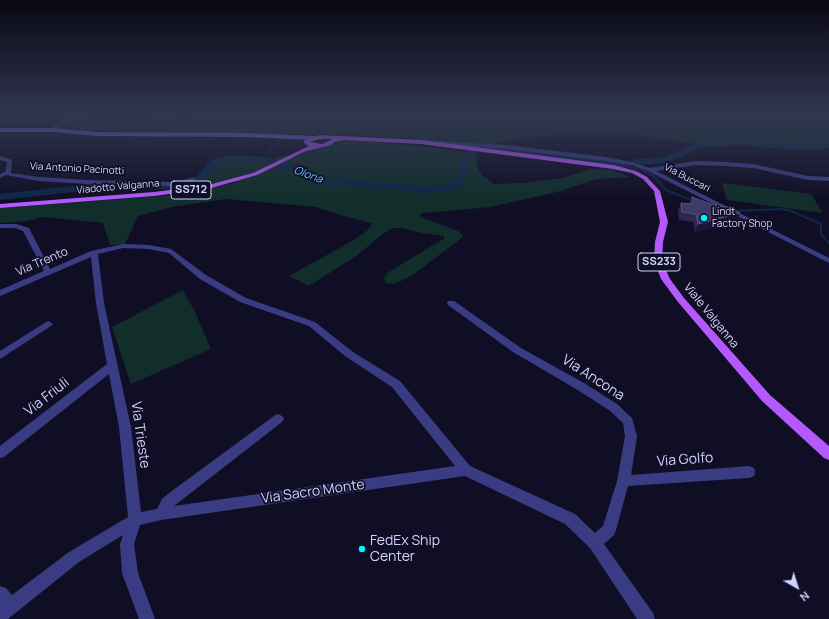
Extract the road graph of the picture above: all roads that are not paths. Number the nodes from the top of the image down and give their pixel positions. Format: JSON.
{"nodes":[{"id":1,"x":310,"y":143,"type":"edge"},
{"id":2,"x":328,"y":143,"type":"edge"},
{"id":3,"x":430,"y":143,"type":"edge"},
{"id":4,"x":432,"y":143,"type":"edge"},
{"id":5,"x":307,"y":145,"type":"junction"},
{"id":6,"x":457,"y":146,"type":"junction"},
{"id":7,"x":479,"y":147,"type":"junction"},
{"id":8,"x":0,"y":158,"type":"edge"},
{"id":9,"x":650,"y":170,"type":"junction"},
{"id":10,"x":8,"y":174,"type":"junction"},
{"id":11,"x":0,"y":176,"type":"edge"},
{"id":12,"x":193,"y":179,"type":"dead end"},
{"id":13,"x":829,"y":179,"type":"edge"},
{"id":14,"x":0,"y":206,"type":"edge"},
{"id":15,"x":0,"y":226,"type":"edge"},
{"id":16,"x":94,"y":253,"type":"junction"},
{"id":17,"x":829,"y":261,"type":"edge"},
{"id":18,"x":48,"y":272,"type":"junction"},
{"id":19,"x":0,"y":294,"type":"edge"},
{"id":20,"x":451,"y":303,"type":"dead end"},
{"id":21,"x":48,"y":324,"type":"dead end"},
{"id":22,"x":0,"y":356,"type":"edge"},
{"id":23,"x":113,"y":365,"type":"junction"},
{"id":24,"x":278,"y":419,"type":"dead end"},
{"id":25,"x":0,"y":453,"type":"edge"},
{"id":26,"x":829,"y":454,"type":"edge"},
{"id":27,"x":466,"y":470,"type":"junction"},
{"id":28,"x":750,"y":472,"type":"dead end"},
{"id":29,"x":622,"y":481,"type":"junction"},
{"id":30,"x":161,"y":514,"type":"junction"},
{"id":31,"x":136,"y":520,"type":"junction"},
{"id":32,"x":595,"y":544,"type":"junction"},
{"id":33,"x":4,"y":605,"type":"edge"},
{"id":34,"x":147,"y":619,"type":"edge"},
{"id":35,"x":647,"y":619,"type":"edge"}],
"edges":[{"from":1,"to":5,"type":"main road"},
{"from":2,"to":5,"type":"main road","number":"SS712"},
{"from":3,"to":6,"type":"main road","name":"Viale Valganna","number":"SS233"},
{"from":4,"to":7,"type":"street","name":"Via Buccari"},
{"from":5,"to":14,"type":"main road","name":"Viadotto Valganna","number":"SS712"},
{"from":6,"to":7,"type":"street","name":"Via Buccari"},
{"from":6,"to":7,"type":"main road","name":"Viale Valganna","number":"SS233"},
{"from":7,"to":9,"type":"street","name":"Via Buccari"},
{"from":7,"to":26,"type":"main road","name":"Viale Valganna","number":"SS233"},
{"from":8,"to":10,"type":"street"},
{"from":9,"to":13,"type":"street"},
{"from":9,"to":17,"type":"street","name":"Via Buccari"},
{"from":10,"to":11,"type":"street","name":"Via Antonio Pacinotti"},
{"from":10,"to":12,"type":"street","name":"Via Antonio Pacinotti"},
{"from":15,"to":18,"type":"street"},
{"from":16,"to":18,"type":"street","name":"Via Trento"},
{"from":16,"to":23,"type":"street","name":"Via Trieste"},
{"from":16,"to":27,"type":"street","name":"Via Trento"},
{"from":18,"to":19,"type":"street","name":"Via Trento"},
{"from":20,"to":29,"type":"street","name":"Via Ancona"},
{"from":21,"to":22,"type":"street"},
{"from":23,"to":25,"type":"street","name":"Via Friuli"},
{"from":23,"to":31,"type":"street","name":"Via Trieste"},
{"from":24,"to":30,"type":"street"},
{"from":27,"to":30,"type":"street","name":"Via Sacro Monte"},
{"from":27,"to":32,"type":"street"},
{"from":28,"to":29,"type":"street","name":"Via Golfo"},
{"from":29,"to":32,"type":"street","name":"Via Ancona"},
{"from":30,"to":31,"type":"street","name":"Via Sacro Monte"},
{"from":31,"to":33,"type":"street","name":"Via Sacro Monte"},
{"from":31,"to":34,"type":"street","name":"Via Trieste"},
{"from":32,"to":35,"type":"street"}]}
